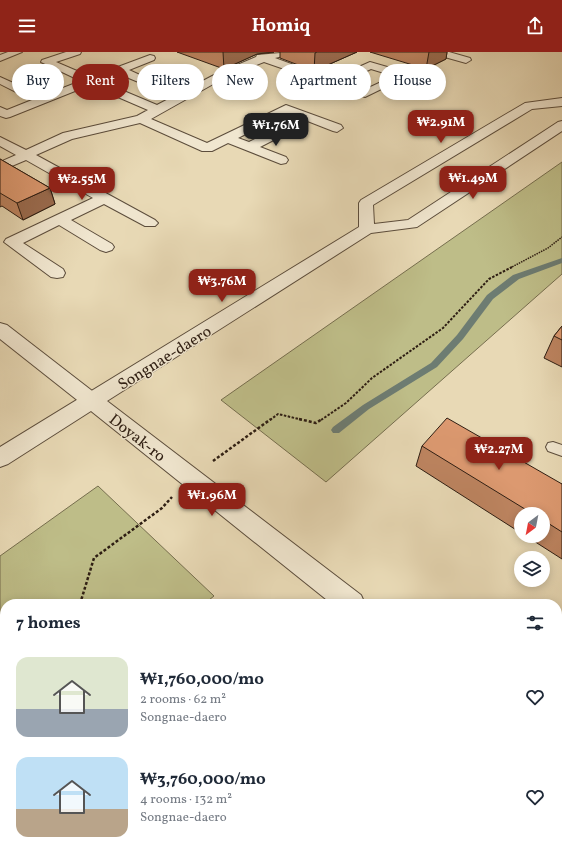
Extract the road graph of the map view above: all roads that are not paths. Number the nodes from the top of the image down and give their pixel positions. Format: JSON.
{"nodes":[{"id":1,"x":17,"y":52,"type":"edge"},
{"id":2,"x":76,"y":52,"type":"edge"},
{"id":3,"x":245,"y":52,"type":"edge"},
{"id":4,"x":287,"y":52,"type":"edge"},
{"id":5,"x":438,"y":52,"type":"edge"},
{"id":6,"x":0,"y":58,"type":"edge"},
{"id":7,"x":150,"y":58,"type":"dead end"},
{"id":8,"x":264,"y":58,"type":"junction"},
{"id":9,"x":466,"y":60,"type":"dead end"},
{"id":10,"x":280,"y":64,"type":"edge"},
{"id":11,"x":129,"y":66,"type":"edge"},
{"id":12,"x":72,"y":73,"type":"edge"},
{"id":13,"x":0,"y":80,"type":"edge"},
{"id":14,"x":332,"y":83,"type":"joint"},
{"id":15,"x":12,"y":86,"type":"edge"},
{"id":16,"x":129,"y":97,"type":"edge"},
{"id":17,"x":42,"y":100,"type":"edge"},
{"id":18,"x":562,"y":102,"type":"edge"},
{"id":19,"x":158,"y":110,"type":"junction"},
{"id":20,"x":0,"y":111,"type":"edge"},
{"id":21,"x":141,"y":119,"type":"junction"},
{"id":22,"x":562,"y":125,"type":"edge"},
{"id":23,"x":291,"y":126,"type":"dead end"},
{"id":24,"x":337,"y":128,"type":"dead end"},
{"id":25,"x":228,"y":138,"type":"junction"},
{"id":26,"x":0,"y":141,"type":"edge"},
{"id":27,"x":249,"y":147,"type":"junction"},
{"id":28,"x":28,"y":155,"type":"junction"},
{"id":29,"x":281,"y":160,"type":"dead end"},
{"id":30,"x":0,"y":167,"type":"edge"},
{"id":31,"x":104,"y":198,"type":"junction"},
{"id":32,"x":59,"y":220,"type":"junction"},
{"id":33,"x":150,"y":223,"type":"dead end"},
{"id":34,"x":367,"y":229,"type":"junction"},
{"id":35,"x":106,"y":247,"type":"dead end"},
{"id":36,"x":57,"y":273,"type":"dead end"},
{"id":37,"x":0,"y":329,"type":"edge"},
{"id":38,"x":92,"y":402,"type":"junction"},
{"id":39,"x":0,"y":458,"type":"edge"},
{"id":40,"x":346,"y":599,"type":"edge"}],
"edges":[{"from":1,"to":6,"type":"street"},
{"from":2,"to":12,"type":"street"},
{"from":3,"to":8,"type":"street"},
{"from":4,"to":8,"type":"street"},
{"from":5,"to":9,"type":"street"},
{"from":7,"to":11,"type":"street"},
{"from":8,"to":10,"type":"street"},
{"from":8,"to":19,"type":"street"},
{"from":13,"to":15,"type":"street"},
{"from":14,"to":14,"type":"street"},
{"from":16,"to":19,"type":"street"},
{"from":17,"to":20,"type":"street"},
{"from":18,"to":34,"type":"street"},
{"from":19,"to":21,"type":"street"},
{"from":21,"to":25,"type":"street"},
{"from":21,"to":28,"type":"street"},
{"from":22,"to":34,"type":"street","name":"Songnae-daero"},
{"from":23,"to":27,"type":"street"},
{"from":24,"to":25,"type":"street"},
{"from":25,"to":27,"type":"street"},
{"from":26,"to":28,"type":"street"},
{"from":27,"to":29,"type":"street"},
{"from":28,"to":30,"type":"street"},
{"from":28,"to":31,"type":"street"},
{"from":31,"to":32,"type":"street"},
{"from":31,"to":33,"type":"street"},
{"from":32,"to":35,"type":"street"},
{"from":32,"to":36,"type":"street"},
{"from":34,"to":38,"type":"street","name":"Songnae-daero"},
{"from":37,"to":38,"type":"street","name":"Doyak-ro"},
{"from":38,"to":39,"type":"street","name":"Songnae-daero"},
{"from":38,"to":40,"type":"street","name":"Doyak-ro"}]}
